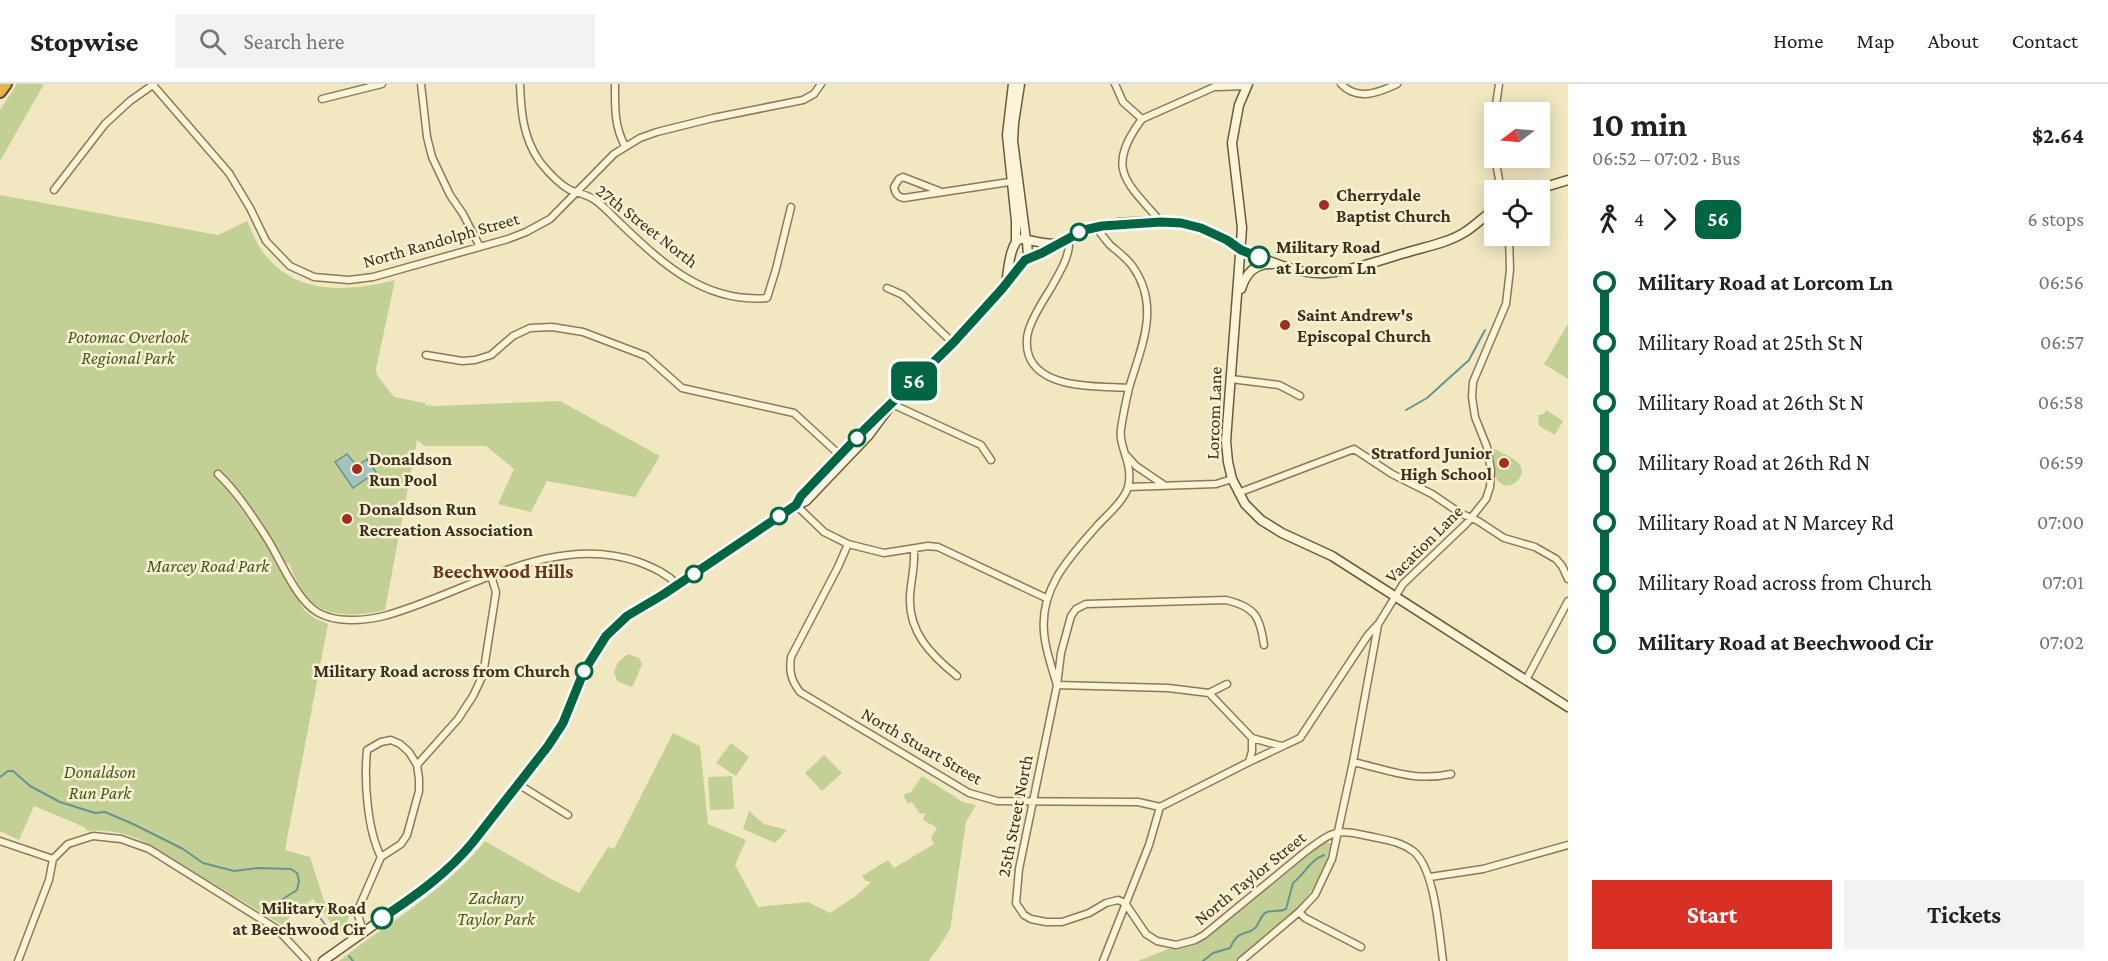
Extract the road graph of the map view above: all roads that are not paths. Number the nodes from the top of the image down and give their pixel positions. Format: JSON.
{"nodes":[{"id":1,"x":6,"y":84,"type":"edge"},
{"id":2,"x":382,"y":84,"type":"edge"},
{"id":3,"x":421,"y":84,"type":"edge"},
{"id":4,"x":519,"y":84,"type":"edge"},
{"id":5,"x":615,"y":84,"type":"edge"},
{"id":6,"x":821,"y":84,"type":"edge"},
{"id":7,"x":1013,"y":84,"type":"edge"},
{"id":8,"x":1020,"y":84,"type":"edge"},
{"id":9,"x":1115,"y":84,"type":"edge"},
{"id":10,"x":1341,"y":84,"type":"edge"},
{"id":11,"x":1397,"y":84,"type":"edge"},
{"id":12,"x":1499,"y":84,"type":"edge"},
{"id":13,"x":153,"y":85,"type":"edge"},
{"id":14,"x":1248,"y":85,"type":"edge"},
{"id":15,"x":1218,"y":86,"type":"edge"},
{"id":16,"x":0,"y":92,"type":"edge"},
{"id":17,"x":322,"y":99,"type":"dead end"},
{"id":18,"x":1496,"y":102,"type":"edge"},
{"id":19,"x":1142,"y":119,"type":"junction"},
{"id":20,"x":1011,"y":122,"type":"junction"},
{"id":21,"x":625,"y":146,"type":"junction"},
{"id":22,"x":1568,"y":180,"type":"edge"},
{"id":23,"x":1015,"y":181,"type":"junction"},
{"id":24,"x":1550,"y":185,"type":"edge"},
{"id":25,"x":54,"y":190,"type":"dead end"},
{"id":26,"x":939,"y":191,"type":"junction"},
{"id":27,"x":576,"y":192,"type":"junction"},
{"id":28,"x":791,"y":207,"type":"dead end"},
{"id":29,"x":1484,"y":218,"type":"edge"},
{"id":30,"x":1161,"y":222,"type":"junction"},
{"id":31,"x":1096,"y":227,"type":"junction"},
{"id":32,"x":1069,"y":237,"type":"junction"},
{"id":33,"x":1016,"y":241,"type":"junction"},
{"id":34,"x":1027,"y":241,"type":"junction"},
{"id":35,"x":1057,"y":244,"type":"junction"},
{"id":36,"x":1509,"y":246,"type":"edge"},
{"id":37,"x":480,"y":247,"type":"junction"},
{"id":38,"x":1241,"y":250,"type":"junction"},
{"id":39,"x":1011,"y":255,"type":"junction"},
{"id":40,"x":1025,"y":260,"type":"junction"},
{"id":41,"x":1284,"y":267,"type":"junction"},
{"id":42,"x":1005,"y":284,"type":"junction"},
{"id":43,"x":887,"y":288,"type":"dead end"},
{"id":44,"x":1237,"y":304,"type":"junction"},
{"id":45,"x":953,"y":343,"type":"junction"},
{"id":46,"x":426,"y":355,"type":"dead end"},
{"id":47,"x":1231,"y":379,"type":"junction"},
{"id":48,"x":1129,"y":388,"type":"junction"},
{"id":49,"x":1300,"y":396,"type":"dead end"},
{"id":50,"x":892,"y":404,"type":"junction"},
{"id":51,"x":1127,"y":455,"type":"junction"},
{"id":52,"x":842,"y":458,"type":"junction"},
{"id":53,"x":991,"y":460,"type":"dead end"},
{"id":54,"x":218,"y":474,"type":"dead end"},
{"id":55,"x":1232,"y":479,"type":"junction"},
{"id":56,"x":1164,"y":485,"type":"junction"},
{"id":57,"x":1128,"y":487,"type":"junction"},
{"id":58,"x":1238,"y":493,"type":"junction"},
{"id":59,"x":796,"y":505,"type":"junction"},
{"id":60,"x":1472,"y":519,"type":"junction"},
{"id":61,"x":848,"y":544,"type":"junction"},
{"id":62,"x":914,"y":550,"type":"junction"},
{"id":63,"x":491,"y":576,"type":"junction"},
{"id":64,"x":1568,"y":579,"type":"edge"},
{"id":65,"x":678,"y":585,"type":"junction"},
{"id":66,"x":1394,"y":596,"type":"junction"},
{"id":67,"x":1046,"y":598,"type":"junction"},
{"id":68,"x":1568,"y":601,"type":"edge"},
{"id":69,"x":1379,"y":623,"type":"junction"},
{"id":70,"x":1264,"y":645,"type":"dead end"},
{"id":71,"x":957,"y":676,"type":"dead end"},
{"id":72,"x":1526,"y":680,"type":"junction"},
{"id":73,"x":1227,"y":684,"type":"dead end"},
{"id":74,"x":1057,"y":685,"type":"junction"},
{"id":75,"x":1209,"y":693,"type":"junction"},
{"id":76,"x":1568,"y":707,"type":"edge"},
{"id":77,"x":1252,"y":738,"type":"junction"},
{"id":78,"x":1281,"y":746,"type":"junction"},
{"id":79,"x":1249,"y":762,"type":"junction"},
{"id":80,"x":1353,"y":762,"type":"junction"},
{"id":81,"x":417,"y":765,"type":"junction"},
{"id":82,"x":1451,"y":774,"type":"dead end"},
{"id":83,"x":519,"y":784,"type":"junction"},
{"id":84,"x":1033,"y":801,"type":"junction"},
{"id":85,"x":1160,"y":807,"type":"junction"},
{"id":86,"x":568,"y":815,"type":"dead end"},
{"id":87,"x":1338,"y":831,"type":"junction"},
{"id":88,"x":0,"y":841,"type":"edge"},
{"id":89,"x":1568,"y":845,"type":"edge"},
{"id":90,"x":381,"y":857,"type":"junction"},
{"id":91,"x":53,"y":859,"type":"junction"},
{"id":92,"x":1430,"y":877,"type":"junction"},
{"id":93,"x":1125,"y":903,"type":"junction"},
{"id":94,"x":1299,"y":912,"type":"junction"},
{"id":95,"x":363,"y":931,"type":"junction"},
{"id":96,"x":1361,"y":947,"type":"dead end"},
{"id":97,"x":18,"y":961,"type":"edge"},
{"id":98,"x":307,"y":961,"type":"edge"},
{"id":99,"x":323,"y":961,"type":"edge"},
{"id":100,"x":1103,"y":961,"type":"edge"},
{"id":101,"x":1241,"y":961,"type":"edge"},
{"id":102,"x":1443,"y":961,"type":"edge"}],
"edges":[{"from":1,"to":16,"type":"highway"},
{"from":2,"to":17,"type":"street"},
{"from":3,"to":37,"type":"street"},
{"from":4,"to":27,"type":"street","name":"27th Street North"},
{"from":5,"to":21,"type":"street"},
{"from":6,"to":21,"type":"street","name":"North Randolph Street"},
{"from":7,"to":20,"type":"main road"},
{"from":8,"to":20,"type":"main road"},
{"from":9,"to":19,"type":"street"},
{"from":10,"to":11,"type":"street"},
{"from":12,"to":18,"type":"street"},
{"from":13,"to":25,"type":"street"},
{"from":13,"to":37,"type":"street","name":"North Randolph Street"},
{"from":14,"to":15,"type":"street"},
{"from":14,"to":38,"type":"main road","name":"Lorcom Lane"},
{"from":15,"to":19,"type":"street"},
{"from":19,"to":30,"type":"street"},
{"from":20,"to":23,"type":"main road"},
{"from":21,"to":27,"type":"street","name":"North Randolph Street"},
{"from":22,"to":24,"type":"main road"},
{"from":23,"to":26,"type":"street"},
{"from":23,"to":33,"type":"main road"},
{"from":23,"to":34,"type":"main road"},
{"from":26,"to":26,"type":"street"},
{"from":27,"to":28,"type":"street","name":"27th Street North"},
{"from":27,"to":37,"type":"street","name":"North Randolph Street"},
{"from":29,"to":41,"type":"main road"},
{"from":30,"to":31,"type":"main road"},
{"from":30,"to":38,"type":"main road"},
{"from":31,"to":32,"type":"main road"},
{"from":31,"to":48,"type":"street"},
{"from":32,"to":35,"type":"main road"},
{"from":32,"to":48,"type":"street"},
{"from":33,"to":34,"type":"main road"},
{"from":33,"to":39,"type":"main road"},
{"from":34,"to":35,"type":"main road"},
{"from":34,"to":40,"type":"main road"},
{"from":35,"to":40,"type":"main road"},
{"from":36,"to":60,"type":"street","name":"Vacation Lane"},
{"from":38,"to":41,"type":"main road"},
{"from":38,"to":44,"type":"main road","name":"Lorcom Lane"},
{"from":39,"to":40,"type":"main road"},
{"from":39,"to":42,"type":"main road"},
{"from":40,"to":42,"type":"main road"},
{"from":41,"to":44,"type":"main road"},
{"from":42,"to":45,"type":"main road"},
{"from":43,"to":45,"type":"street"},
{"from":44,"to":47,"type":"main road","name":"Lorcom Lane"},
{"from":45,"to":50,"type":"main road"},
{"from":46,"to":52,"type":"street"},
{"from":47,"to":49,"type":"street"},
{"from":47,"to":55,"type":"main road","name":"Lorcom Lane"},
{"from":48,"to":51,"type":"street"},
{"from":50,"to":52,"type":"main road"},
{"from":50,"to":53,"type":"street"},
{"from":51,"to":56,"type":"street"},
{"from":51,"to":57,"type":"street"},
{"from":52,"to":59,"type":"main road"},
{"from":54,"to":63,"type":"street"},
{"from":55,"to":56,"type":"street"},
{"from":55,"to":58,"type":"main road","name":"Lorcom Lane"},
{"from":56,"to":57,"type":"street"},
{"from":57,"to":67,"type":"street","name":"25th Street North"},
{"from":58,"to":60,"type":"street"},
{"from":58,"to":66,"type":"main road","name":"Lorcom Lane"},
{"from":59,"to":61,"type":"street"},
{"from":59,"to":65,"type":"main road"},
{"from":60,"to":64,"type":"street"},
{"from":60,"to":66,"type":"street","name":"Vacation Lane"},
{"from":61,"to":62,"type":"street"},
{"from":61,"to":84,"type":"street","name":"North Stuart Street"},
{"from":62,"to":67,"type":"street"},
{"from":62,"to":71,"type":"street"},
{"from":63,"to":65,"type":"street"},
{"from":63,"to":81,"type":"street"},
{"from":65,"to":83,"type":"main road"},
{"from":66,"to":69,"type":"street","name":"Vacation Lane"},
{"from":66,"to":72,"type":"main road","name":"Lorcom Lane"},
{"from":67,"to":74,"type":"street","name":"25th Street North"},
{"from":68,"to":72,"type":"street"},
{"from":69,"to":78,"type":"street","name":"Vacation Lane"},
{"from":69,"to":80,"type":"street","name":"North Taylor Street"},
{"from":70,"to":74,"type":"street","name":"25th Street North"},
{"from":72,"to":76,"type":"main road","name":"Lorcom Lane"},
{"from":73,"to":75,"type":"street"},
{"from":74,"to":75,"type":"street"},
{"from":74,"to":84,"type":"street","name":"25th Street North"},
{"from":75,"to":77,"type":"street"},
{"from":77,"to":78,"type":"street"},
{"from":77,"to":79,"type":"street"},
{"from":78,"to":79,"type":"street","name":"Vacation Lane"},
{"from":79,"to":85,"type":"street","name":"Vacation Lane"},
{"from":80,"to":82,"type":"street"},
{"from":80,"to":87,"type":"street","name":"North Taylor Street"},
{"from":81,"to":90,"type":"street"},
{"from":81,"to":90,"type":"street"},
{"from":83,"to":86,"type":"street"},
{"from":83,"to":95,"type":"main road"},
{"from":84,"to":85,"type":"street","name":"North Stuart Street"},
{"from":84,"to":93,"type":"street","name":"25th Street North"},
{"from":85,"to":93,"type":"street"},
{"from":87,"to":92,"type":"street"},
{"from":87,"to":93,"type":"street","name":"North Taylor Street"},
{"from":87,"to":94,"type":"street","name":"North Taylor Street"},
{"from":88,"to":91,"type":"street"},
{"from":89,"to":92,"type":"street"},
{"from":90,"to":95,"type":"street"},
{"from":91,"to":97,"type":"street"},
{"from":91,"to":98,"type":"street"},
{"from":92,"to":102,"type":"street"},
{"from":93,"to":100,"type":"street"},
{"from":94,"to":96,"type":"street"},
{"from":94,"to":101,"type":"street","name":"North Taylor Street"},
{"from":95,"to":99,"type":"main road"}]}
